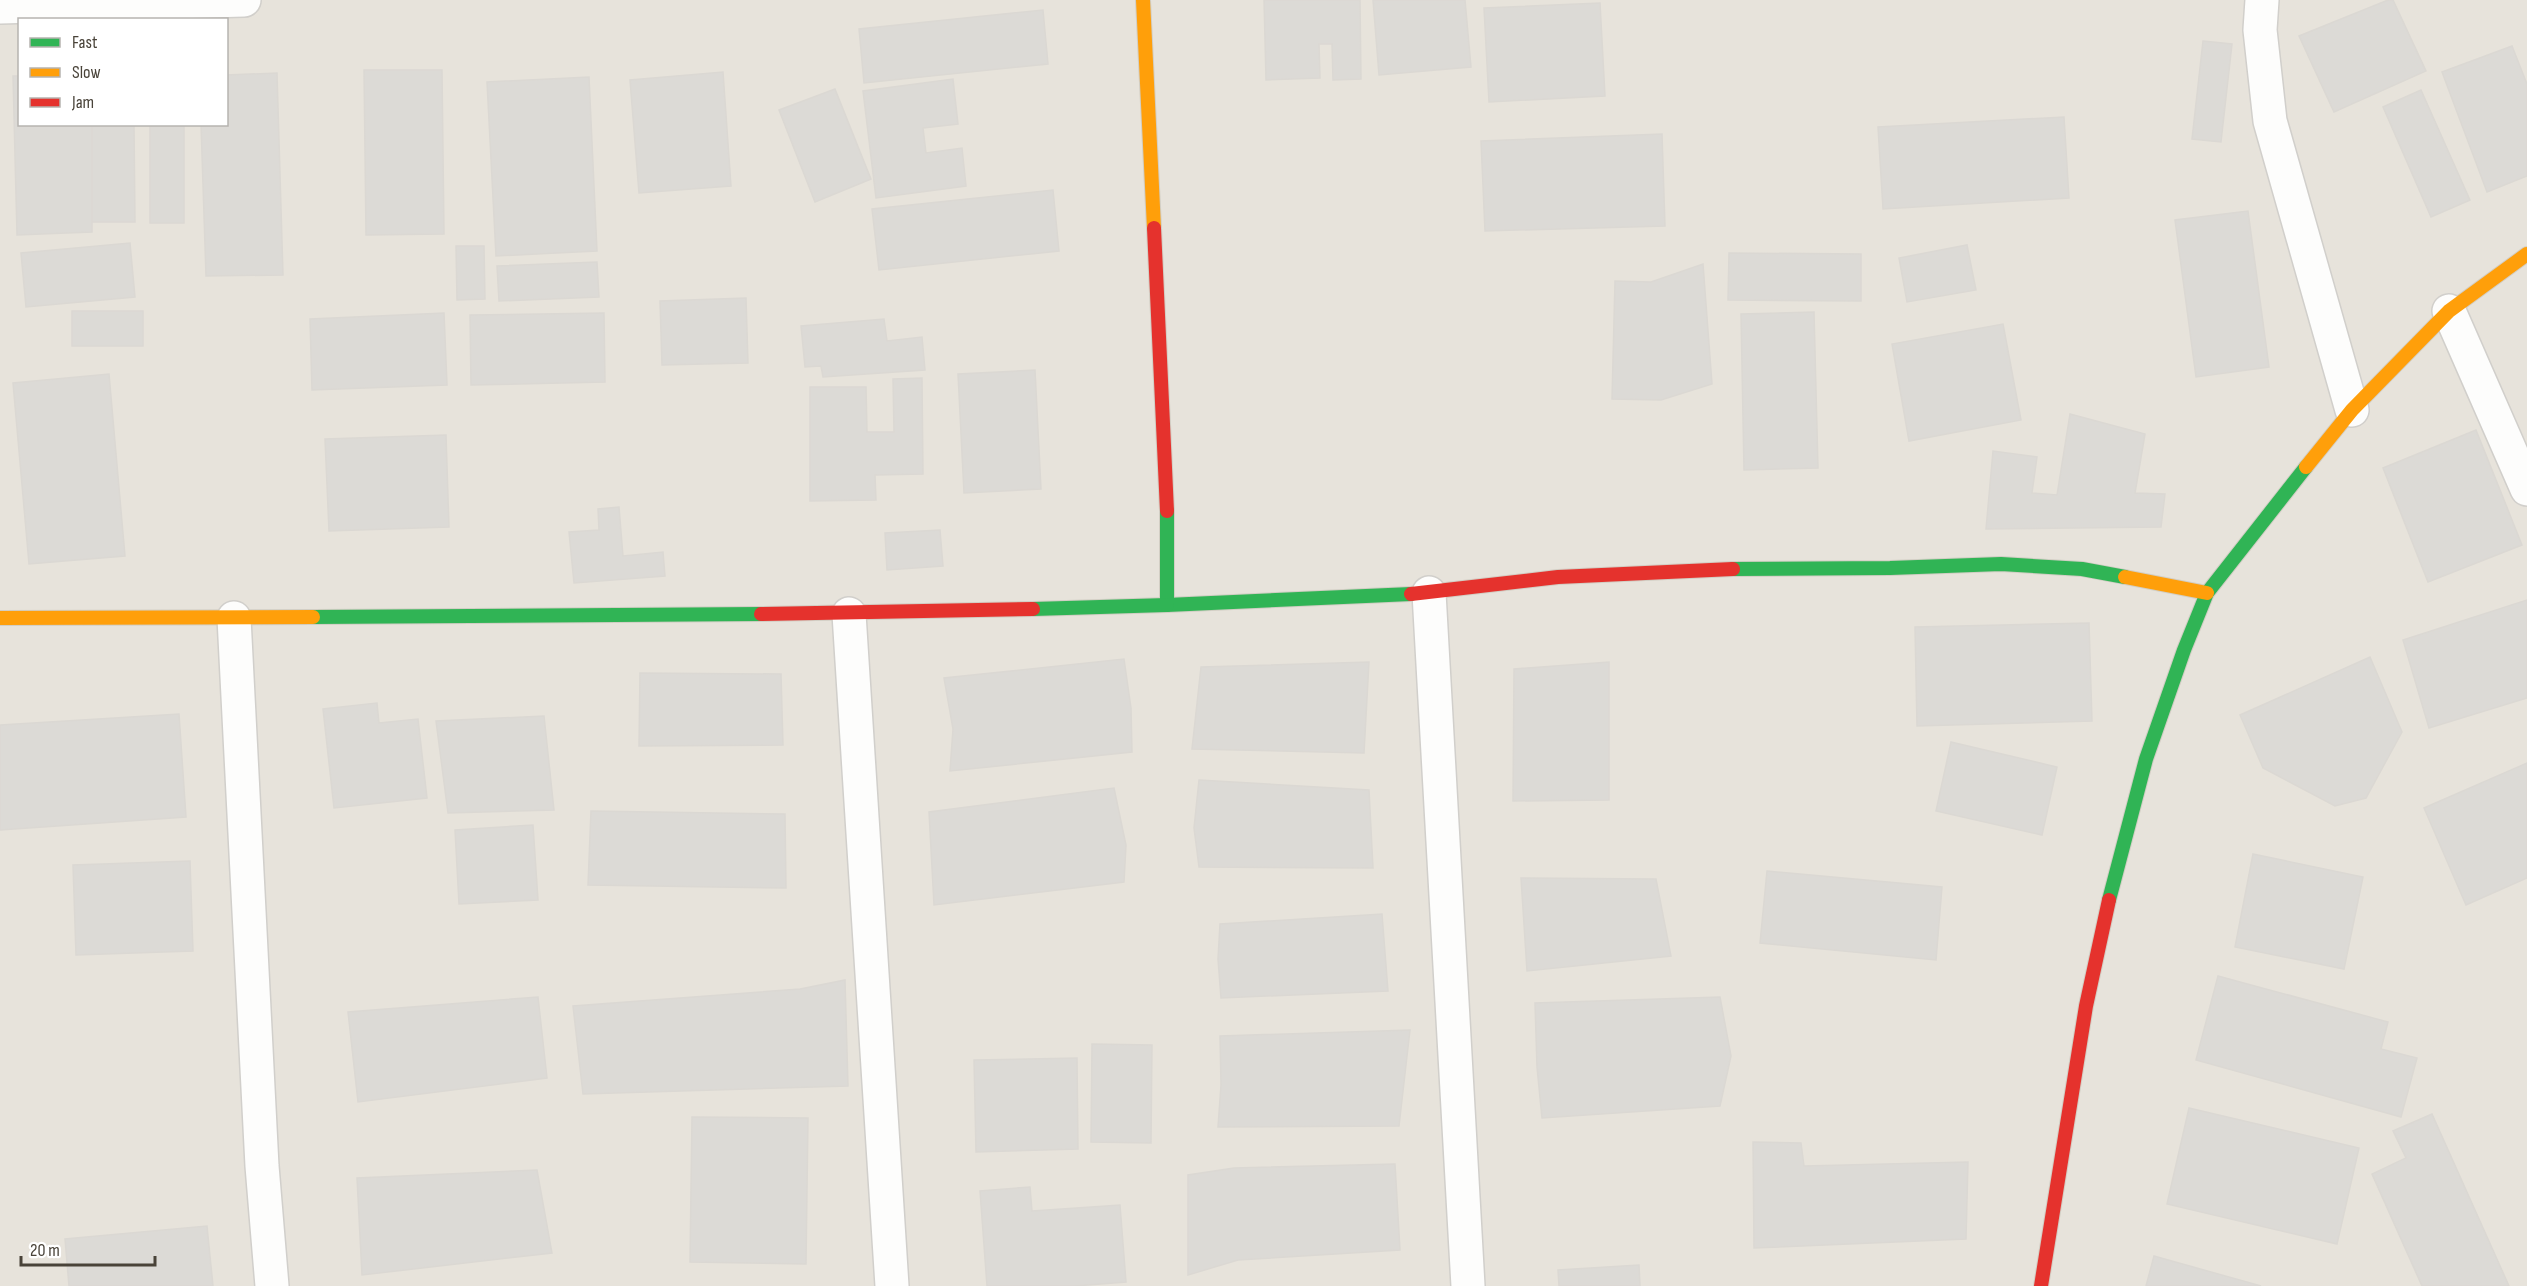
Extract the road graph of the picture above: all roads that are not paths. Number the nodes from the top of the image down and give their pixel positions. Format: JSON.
{"nodes":[{"id":1,"x":244,"y":0,"type":"edge"},
{"id":2,"x":1143,"y":0,"type":"edge"},
{"id":3,"x":2262,"y":0,"type":"edge"},
{"id":4,"x":0,"y":7,"type":"edge"},
{"id":5,"x":2527,"y":254,"type":"edge"},
{"id":6,"x":2449,"y":311,"type":"junction"},
{"id":7,"x":2352,"y":410,"type":"junction"},
{"id":8,"x":2527,"y":489,"type":"edge"},
{"id":9,"x":1430,"y":593,"type":"junction"},
{"id":10,"x":2207,"y":593,"type":"junction"},
{"id":11,"x":1167,"y":604,"type":"junction"},
{"id":12,"x":849,"y":614,"type":"junction"},
{"id":13,"x":0,"y":618,"type":"edge"},
{"id":14,"x":234,"y":618,"type":"junction"},
{"id":15,"x":272,"y":1286,"type":"edge"},
{"id":16,"x":892,"y":1286,"type":"edge"},
{"id":17,"x":1468,"y":1286,"type":"edge"},
{"id":18,"x":2041,"y":1286,"type":"edge"}],
"edges":[{"from":1,"to":4,"type":"street"},
{"from":2,"to":11,"type":"street"},
{"from":3,"to":7,"type":"street"},
{"from":5,"to":6,"type":"street"},
{"from":6,"to":7,"type":"street"},
{"from":6,"to":8,"type":"street"},
{"from":7,"to":10,"type":"street"},
{"from":9,"to":10,"type":"street"},
{"from":9,"to":11,"type":"street"},
{"from":9,"to":17,"type":"street"},
{"from":10,"to":18,"type":"street"},
{"from":11,"to":12,"type":"street"},
{"from":12,"to":14,"type":"street"},
{"from":12,"to":16,"type":"street"},
{"from":13,"to":14,"type":"street"},
{"from":14,"to":15,"type":"street"}]}
